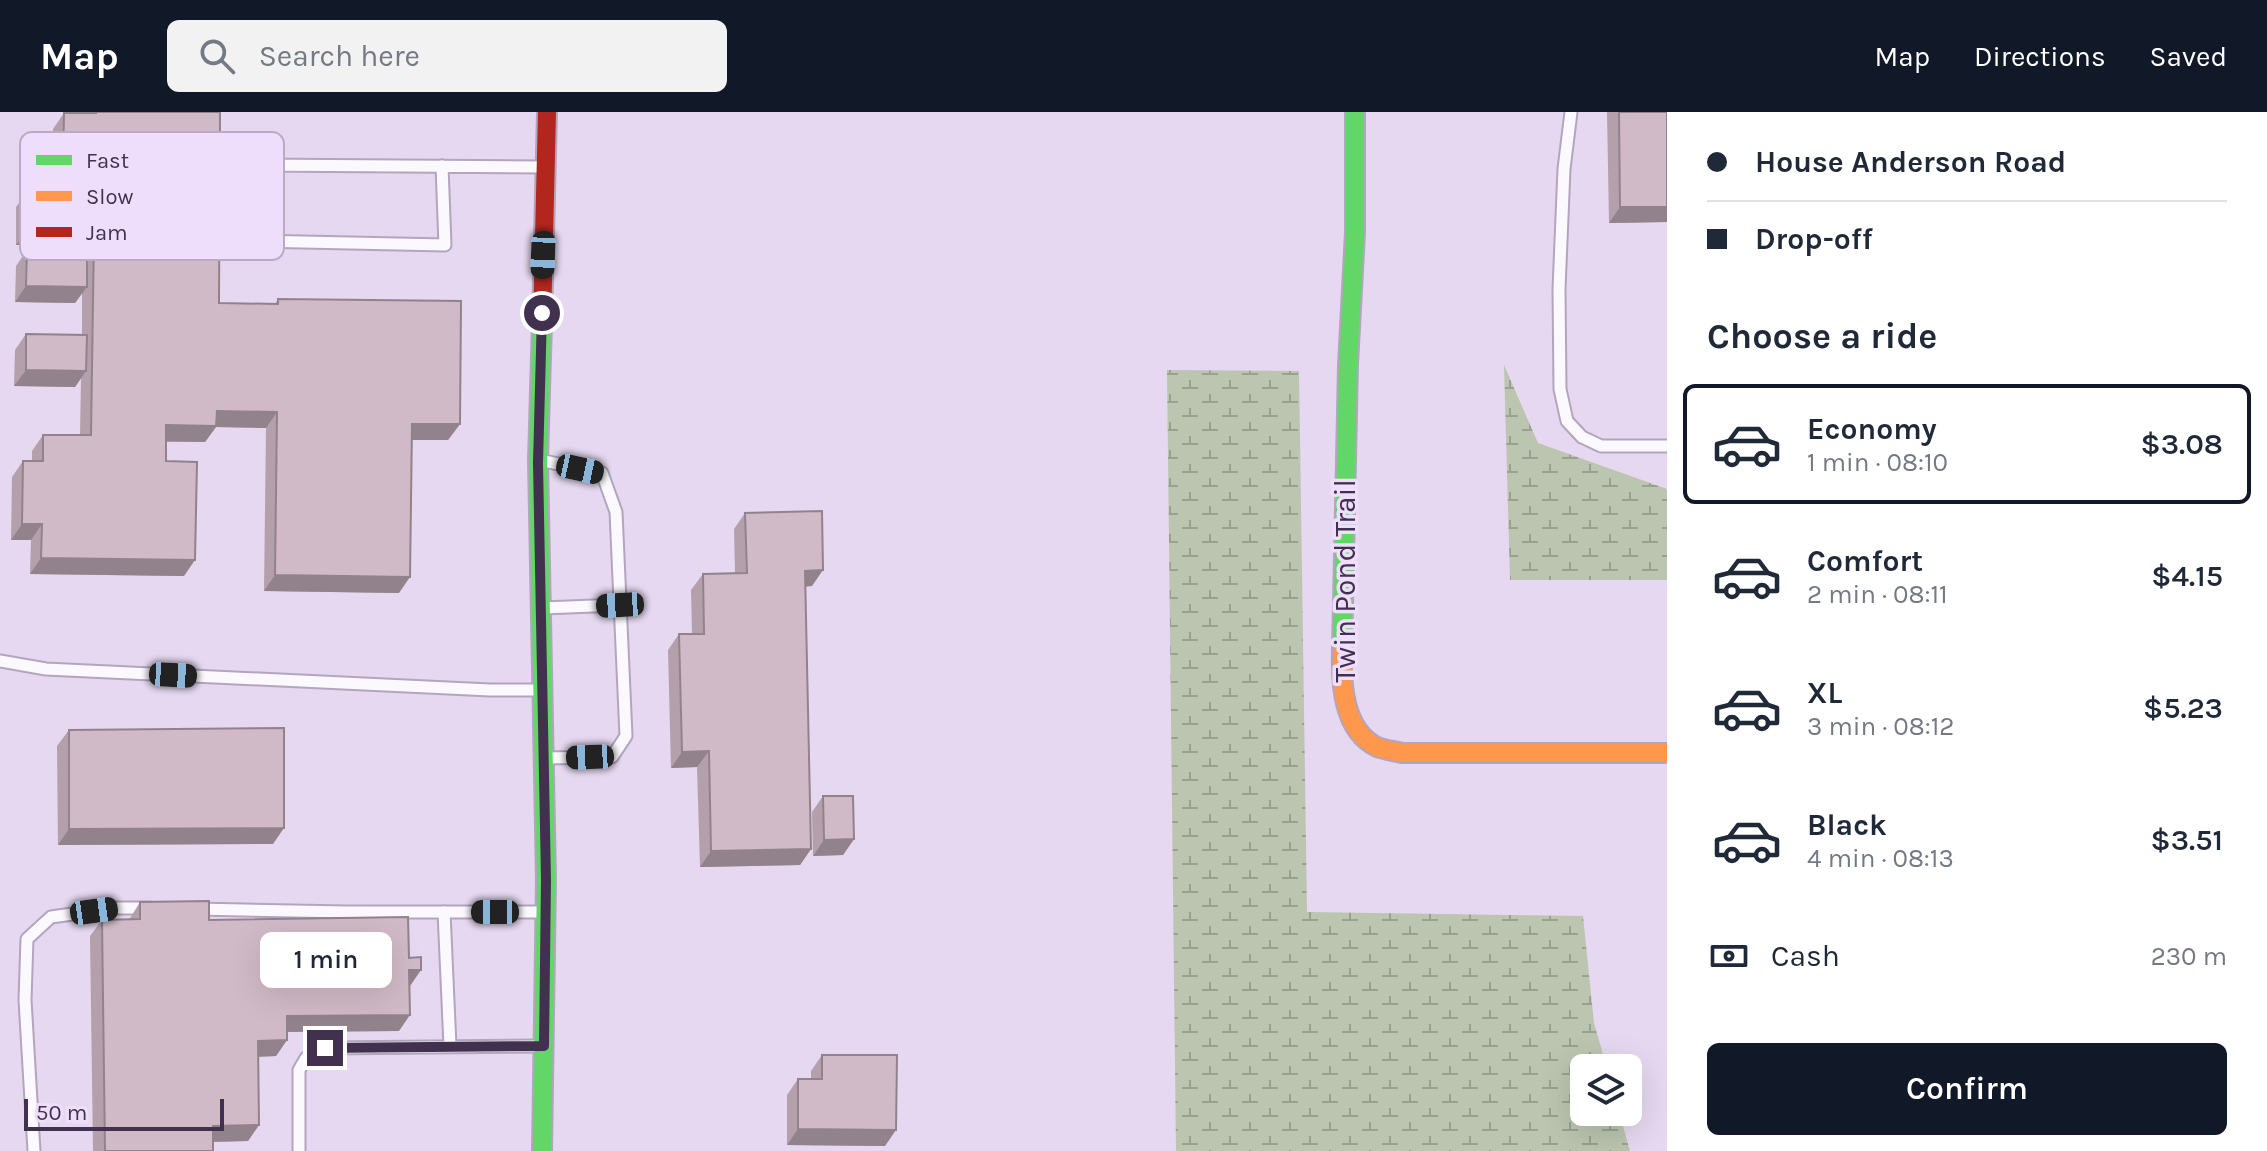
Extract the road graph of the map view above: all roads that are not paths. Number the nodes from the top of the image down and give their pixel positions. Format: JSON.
{"nodes":[{"id":1,"x":547,"y":112,"type":"edge"},
{"id":2,"x":1355,"y":112,"type":"edge"},
{"id":3,"x":1571,"y":112,"type":"edge"},
{"id":4,"x":284,"y":165,"type":"edge"},
{"id":5,"x":442,"y":166,"type":"junction"},
{"id":6,"x":545,"y":167,"type":"junction"},
{"id":7,"x":284,"y":242,"type":"edge"},
{"id":8,"x":1667,"y":446,"type":"edge"},
{"id":9,"x":538,"y":460,"type":"junction"},
{"id":10,"x":620,"y":605,"type":"junction"},
{"id":11,"x":541,"y":608,"type":"junction"},
{"id":12,"x":0,"y":661,"type":"edge"},
{"id":13,"x":543,"y":690,"type":"junction"},
{"id":14,"x":1667,"y":753,"type":"edge"},
{"id":15,"x":544,"y":758,"type":"junction"},
{"id":16,"x":161,"y":908,"type":"edge"},
{"id":17,"x":176,"y":908,"type":"edge"},
{"id":18,"x":444,"y":912,"type":"junction"},
{"id":19,"x":546,"y":912,"type":"junction"},
{"id":20,"x":450,"y":1046,"type":"junction"},
{"id":21,"x":544,"y":1046,"type":"junction"},
{"id":22,"x":34,"y":1151,"type":"edge"},
{"id":23,"x":299,"y":1151,"type":"edge"},
{"id":24,"x":542,"y":1151,"type":"edge"}],
"edges":[{"from":1,"to":6,"type":"street"},
{"from":2,"to":14,"type":"street","name":"Twin Pond Trail"},
{"from":3,"to":8,"type":"lane"},
{"from":4,"to":5,"type":"lane"},
{"from":5,"to":6,"type":"lane"},
{"from":5,"to":7,"type":"lane"},
{"from":6,"to":9,"type":"street"},
{"from":9,"to":10,"type":"lane"},
{"from":9,"to":11,"type":"street"},
{"from":10,"to":11,"type":"lane"},
{"from":10,"to":15,"type":"lane"},
{"from":11,"to":13,"type":"street"},
{"from":12,"to":13,"type":"lane"},
{"from":13,"to":15,"type":"street"},
{"from":15,"to":19,"type":"street"},
{"from":16,"to":22,"type":"lane"},
{"from":17,"to":18,"type":"lane"},
{"from":18,"to":19,"type":"lane"},
{"from":18,"to":20,"type":"lane"},
{"from":19,"to":21,"type":"street"},
{"from":20,"to":21,"type":"lane"},
{"from":20,"to":23,"type":"lane"},
{"from":21,"to":24,"type":"street"}]}
